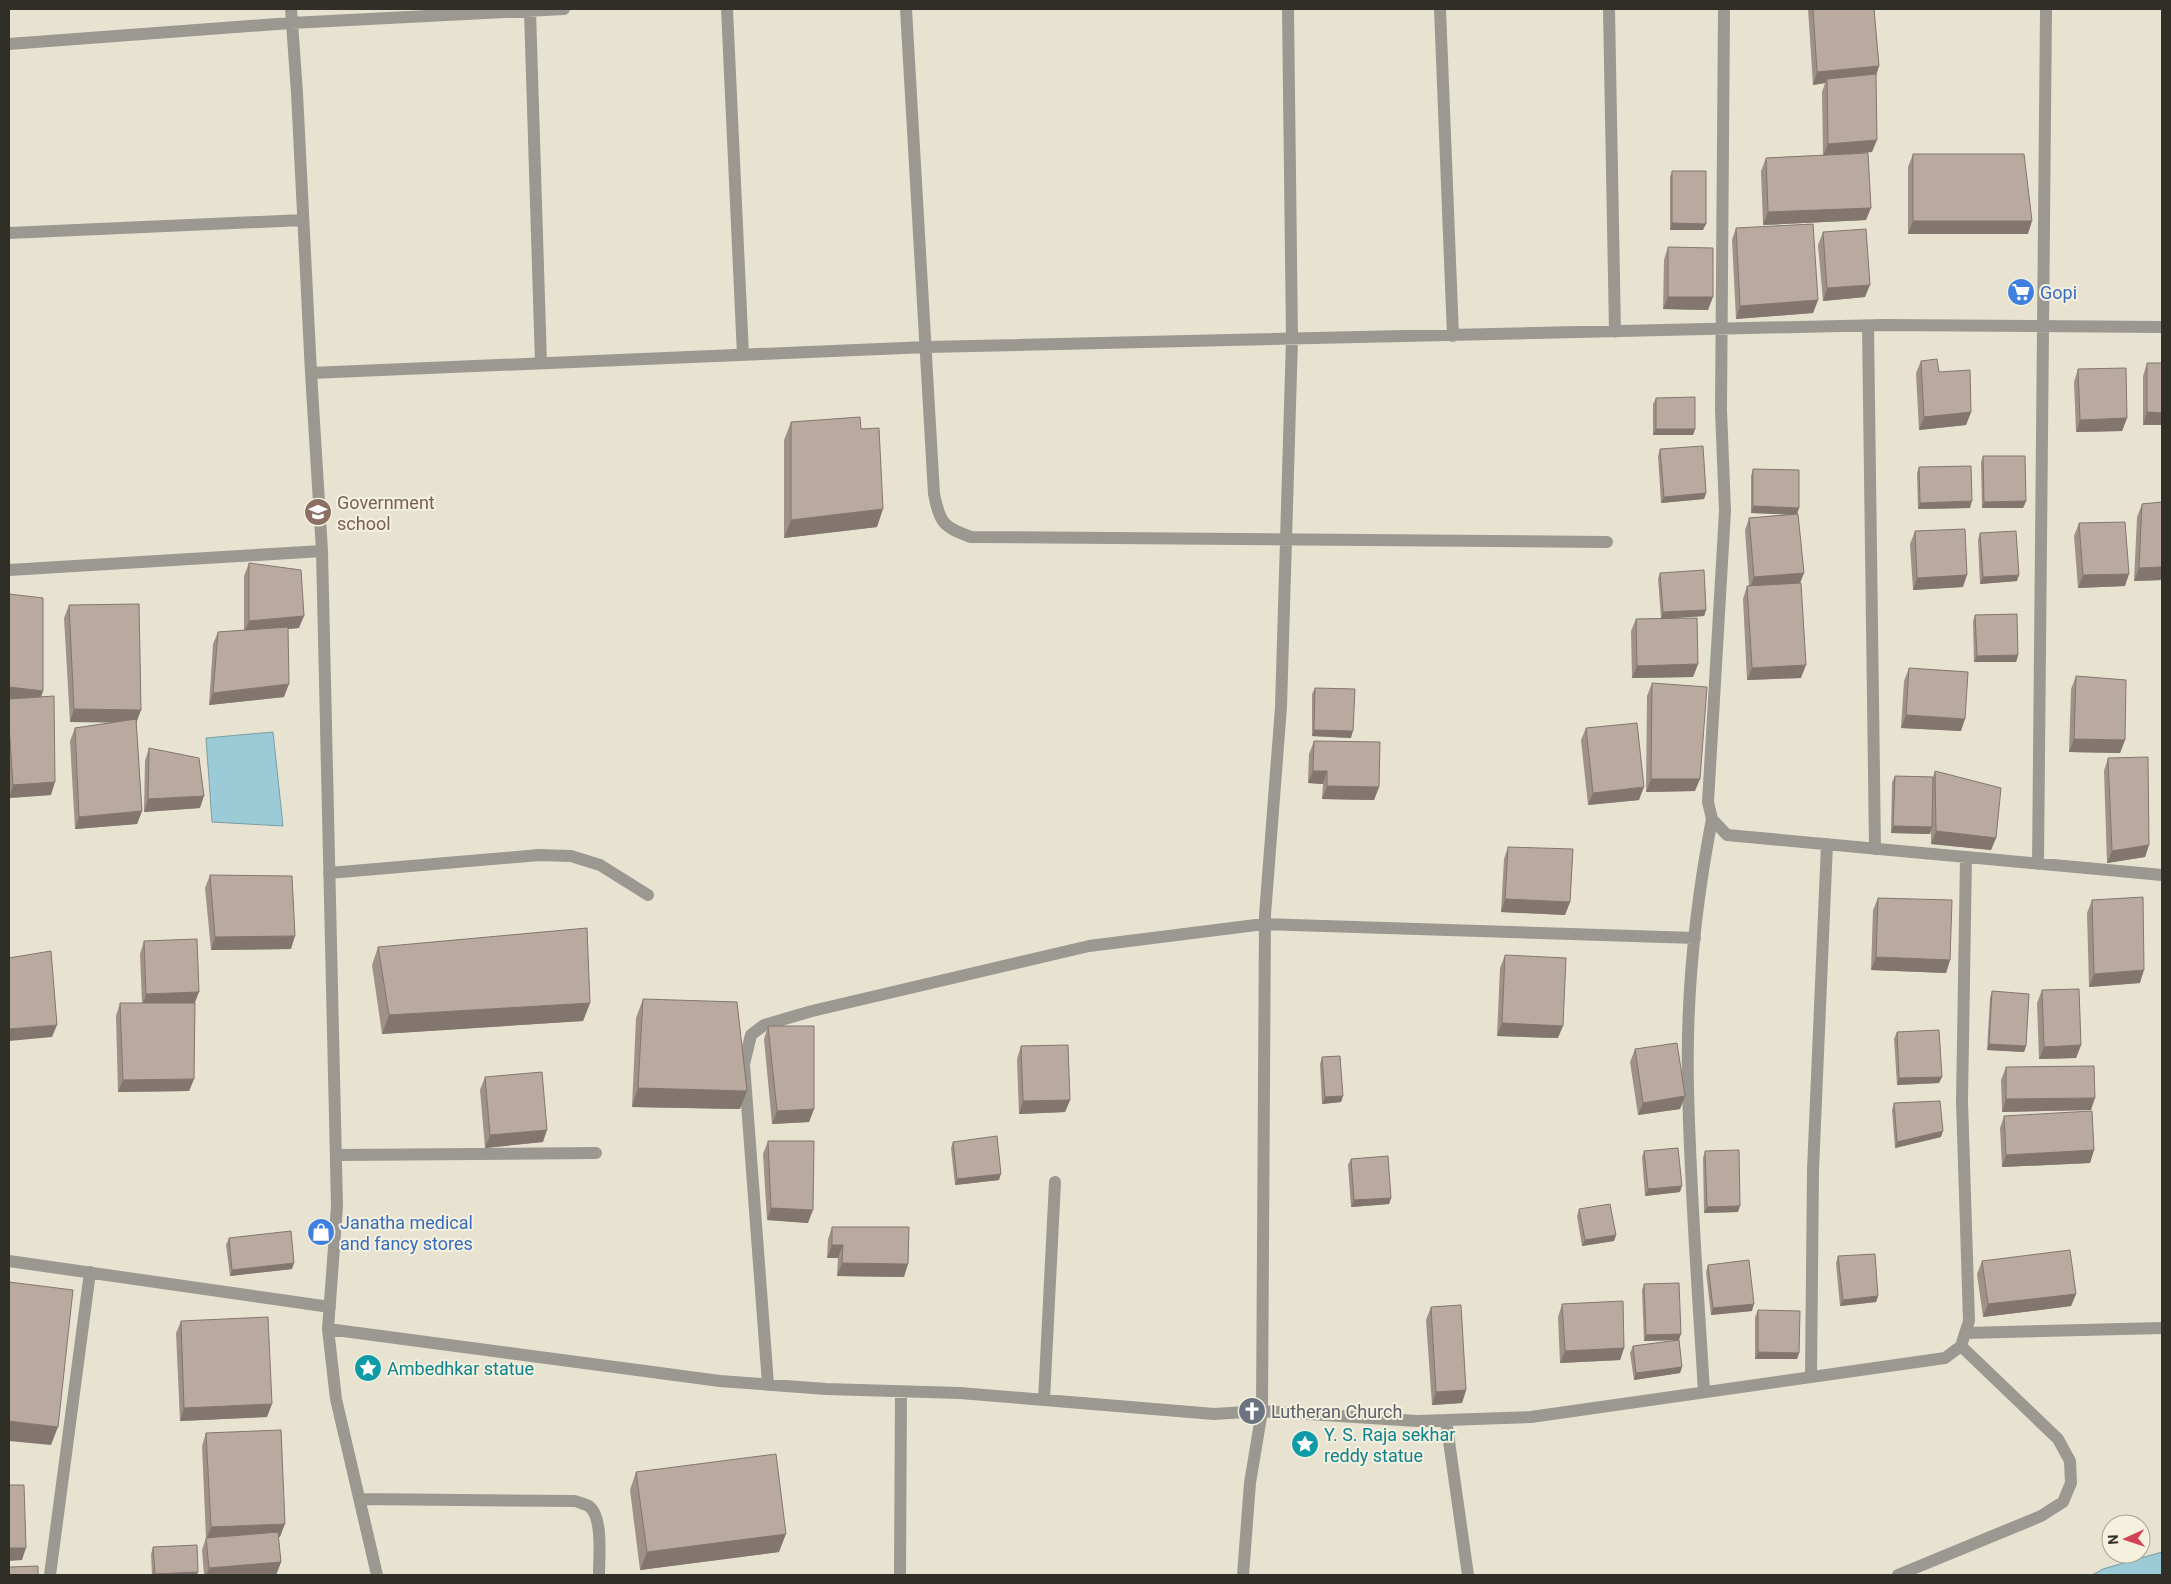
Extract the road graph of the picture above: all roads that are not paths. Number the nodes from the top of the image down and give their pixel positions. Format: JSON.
{"nodes":[{"id":1,"x":291,"y":9,"type":"edge"},
{"id":2,"x":564,"y":9,"type":"edge"},
{"id":3,"x":728,"y":9,"type":"edge"},
{"id":4,"x":906,"y":9,"type":"edge"},
{"id":5,"x":1288,"y":9,"type":"edge"},
{"id":6,"x":1440,"y":9,"type":"edge"},
{"id":7,"x":1609,"y":9,"type":"edge"},
{"id":8,"x":1724,"y":9,"type":"edge"},
{"id":9,"x":2046,"y":9,"type":"edge"},
{"id":10,"x":530,"y":10,"type":"junction"},
{"id":11,"x":292,"y":23,"type":"junction"},
{"id":12,"x":9,"y":44,"type":"edge"},
{"id":13,"x":303,"y":220,"type":"junction"},
{"id":14,"x":9,"y":233,"type":"edge"},
{"id":15,"x":1868,"y":326,"type":"junction"},
{"id":16,"x":2044,"y":326,"type":"junction"},
{"id":17,"x":2162,"y":327,"type":"edge"},
{"id":18,"x":1722,"y":330,"type":"junction"},
{"id":19,"x":1615,"y":332,"type":"junction"},
{"id":20,"x":1453,"y":336,"type":"junction"},
{"id":21,"x":1292,"y":339,"type":"junction"},
{"id":22,"x":926,"y":347,"type":"junction"},
{"id":23,"x":743,"y":355,"type":"junction"},
{"id":24,"x":541,"y":363,"type":"junction"},
{"id":25,"x":310,"y":373,"type":"junction"},
{"id":26,"x":1286,"y":539,"type":"junction"},
{"id":27,"x":1607,"y":542,"type":"dead end"},
{"id":28,"x":322,"y":550,"type":"junction"},
{"id":29,"x":9,"y":570,"type":"edge"},
{"id":30,"x":1712,"y":819,"type":"junction"},
{"id":31,"x":1827,"y":844,"type":"junction"},
{"id":32,"x":1875,"y":849,"type":"junction"},
{"id":33,"x":1966,"y":857,"type":"junction"},
{"id":34,"x":2038,"y":864,"type":"junction"},
{"id":35,"x":329,"y":873,"type":"junction"},
{"id":36,"x":2162,"y":875,"type":"edge"},
{"id":37,"x":648,"y":895,"type":"dead end"},
{"id":38,"x":1264,"y":924,"type":"junction"},
{"id":39,"x":1695,"y":938,"type":"junction"},
{"id":40,"x":596,"y":1154,"type":"dead end"},
{"id":41,"x":336,"y":1155,"type":"junction"},
{"id":42,"x":1055,"y":1182,"type":"dead end"},
{"id":43,"x":9,"y":1261,"type":"edge"},
{"id":44,"x":90,"y":1272,"type":"junction"},
{"id":45,"x":330,"y":1307,"type":"junction"},
{"id":46,"x":2162,"y":1328,"type":"edge"},
{"id":47,"x":328,"y":1329,"type":"junction"},
{"id":48,"x":1965,"y":1332,"type":"junction"},
{"id":49,"x":1961,"y":1346,"type":"junction"},
{"id":50,"x":1811,"y":1376,"type":"junction"},
{"id":51,"x":768,"y":1384,"type":"junction"},
{"id":52,"x":901,"y":1392,"type":"junction"},
{"id":53,"x":1704,"y":1392,"type":"junction"},
{"id":54,"x":1044,"y":1400,"type":"junction"},
{"id":55,"x":1262,"y":1411,"type":"junction"},
{"id":56,"x":1446,"y":1420,"type":"junction"},
{"id":57,"x":360,"y":1499,"type":"junction"},
{"id":58,"x":50,"y":1575,"type":"edge"},
{"id":59,"x":377,"y":1575,"type":"edge"},
{"id":60,"x":599,"y":1575,"type":"edge"},
{"id":61,"x":900,"y":1575,"type":"edge"},
{"id":62,"x":1244,"y":1575,"type":"edge"},
{"id":63,"x":1468,"y":1575,"type":"edge"},
{"id":64,"x":1898,"y":1575,"type":"edge"}],
"edges":[{"from":1,"to":11,"type":"street"},
{"from":2,"to":10,"type":"street"},
{"from":3,"to":23,"type":"street"},
{"from":4,"to":22,"type":"street"},
{"from":5,"to":21,"type":"street"},
{"from":6,"to":20,"type":"street"},
{"from":7,"to":19,"type":"street"},
{"from":8,"to":18,"type":"street"},
{"from":9,"to":16,"type":"street"},
{"from":10,"to":11,"type":"street"},
{"from":10,"to":24,"type":"street"},
{"from":11,"to":12,"type":"street"},
{"from":11,"to":13,"type":"street"},
{"from":13,"to":14,"type":"street"},
{"from":13,"to":25,"type":"street"},
{"from":15,"to":16,"type":"street"},
{"from":15,"to":18,"type":"street"},
{"from":15,"to":32,"type":"street"},
{"from":16,"to":17,"type":"street"},
{"from":16,"to":34,"type":"street"},
{"from":18,"to":19,"type":"street"},
{"from":18,"to":30,"type":"street"},
{"from":19,"to":20,"type":"street"},
{"from":20,"to":21,"type":"street"},
{"from":21,"to":22,"type":"street"},
{"from":21,"to":26,"type":"street"},
{"from":22,"to":23,"type":"street"},
{"from":22,"to":26,"type":"street"},
{"from":23,"to":24,"type":"street"},
{"from":24,"to":25,"type":"street"},
{"from":25,"to":28,"type":"street"},
{"from":26,"to":27,"type":"street"},
{"from":26,"to":38,"type":"street"},
{"from":28,"to":29,"type":"street"},
{"from":28,"to":35,"type":"street"},
{"from":30,"to":31,"type":"street"},
{"from":30,"to":39,"type":"street"},
{"from":31,"to":32,"type":"street"},
{"from":31,"to":50,"type":"street"},
{"from":32,"to":33,"type":"street"},
{"from":33,"to":34,"type":"street"},
{"from":33,"to":48,"type":"street"},
{"from":34,"to":36,"type":"street"},
{"from":35,"to":37,"type":"street"},
{"from":35,"to":41,"type":"street"},
{"from":38,"to":39,"type":"street"},
{"from":38,"to":51,"type":"street"},
{"from":38,"to":55,"type":"street"},
{"from":39,"to":53,"type":"street"},
{"from":40,"to":41,"type":"street"},
{"from":41,"to":45,"type":"street"},
{"from":42,"to":54,"type":"street"},
{"from":43,"to":44,"type":"street"},
{"from":44,"to":45,"type":"street"},
{"from":44,"to":58,"type":"street"},
{"from":45,"to":47,"type":"street"},
{"from":46,"to":48,"type":"street"},
{"from":47,"to":51,"type":"street"},
{"from":47,"to":57,"type":"street"},
{"from":48,"to":49,"type":"street"},
{"from":49,"to":50,"type":"street"},
{"from":49,"to":64,"type":"street"},
{"from":50,"to":53,"type":"street"},
{"from":51,"to":52,"type":"street"},
{"from":52,"to":54,"type":"street"},
{"from":52,"to":61,"type":"street"},
{"from":53,"to":56,"type":"street"},
{"from":54,"to":55,"type":"street"},
{"from":55,"to":56,"type":"street"},
{"from":55,"to":62,"type":"street"},
{"from":56,"to":63,"type":"street"},
{"from":57,"to":59,"type":"street"},
{"from":57,"to":60,"type":"street"}]}
